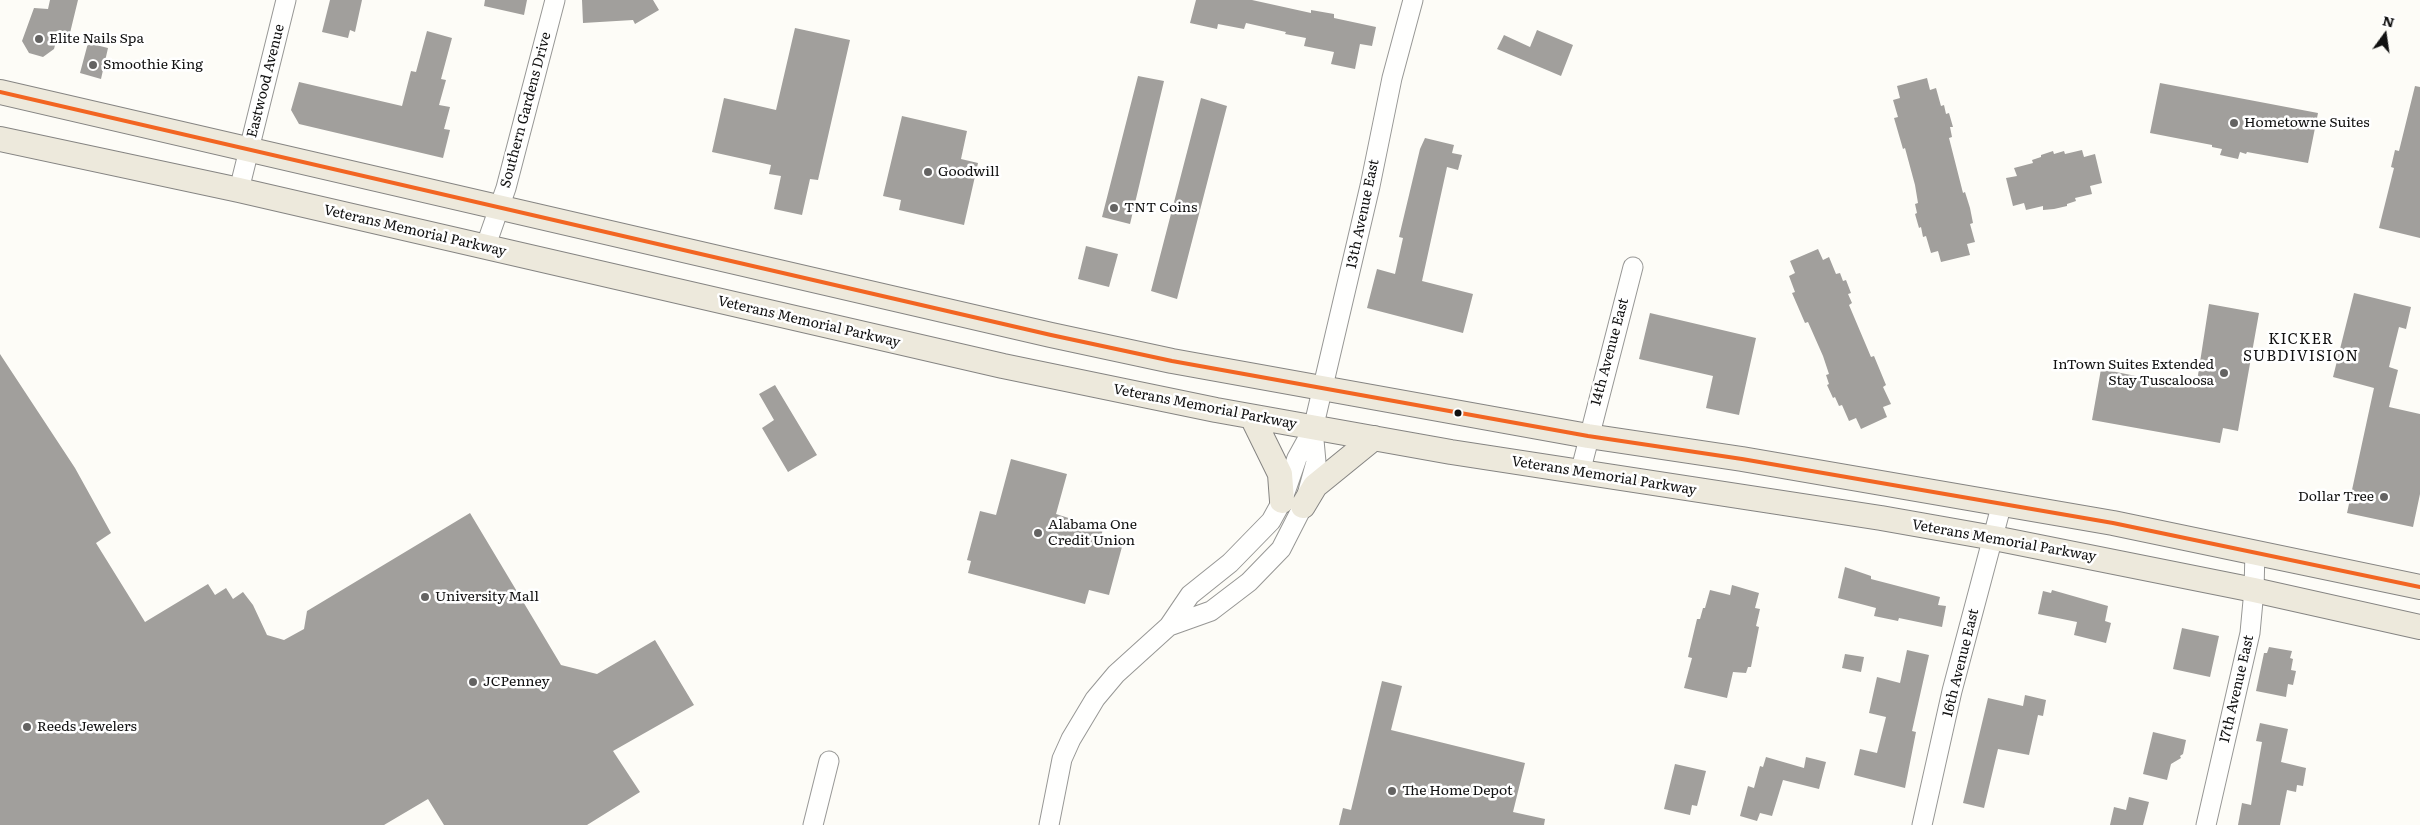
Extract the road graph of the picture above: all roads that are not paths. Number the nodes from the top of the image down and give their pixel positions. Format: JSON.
{"nodes":[{"id":1,"x":286,"y":0,"type":"edge"},
{"id":2,"x":555,"y":0,"type":"edge"},
{"id":3,"x":1414,"y":0,"type":"edge"},
{"id":4,"x":0,"y":92,"type":"edge"},
{"id":5,"x":0,"y":139,"type":"edge"},
{"id":6,"x":248,"y":151,"type":"junction"},
{"id":7,"x":239,"y":190,"type":"junction"},
{"id":8,"x":500,"y":208,"type":"junction"},
{"id":9,"x":485,"y":248,"type":"junction"},
{"id":10,"x":1633,"y":267,"type":"dead end"},
{"id":11,"x":1322,"y":389,"type":"junction"},
{"id":12,"x":1252,"y":417,"type":"junction"},
{"id":13,"x":1313,"y":429,"type":"junction"},
{"id":14,"x":1588,"y":436,"type":"junction"},
{"id":15,"x":1374,"y":438,"type":"junction"},
{"id":16,"x":1580,"y":473,"type":"junction"},
{"id":17,"x":2002,"y":503,"type":"junction"},
{"id":18,"x":1292,"y":504,"type":"junction"},
{"id":19,"x":1994,"y":538,"type":"junction"},
{"id":20,"x":2255,"y":551,"type":"junction"},
{"id":21,"x":2420,"y":587,"type":"edge"},
{"id":22,"x":2254,"y":590,"type":"junction"},
{"id":23,"x":1169,"y":626,"type":"junction"},
{"id":24,"x":2420,"y":627,"type":"edge"},
{"id":25,"x":829,"y":761,"type":"dead end"},
{"id":26,"x":813,"y":825,"type":"edge"},
{"id":27,"x":1048,"y":825,"type":"edge"},
{"id":28,"x":1922,"y":825,"type":"edge"},
{"id":29,"x":2206,"y":825,"type":"edge"}],
"edges":[{"from":1,"to":6,"type":"street","name":"Eastwood Avenue"},
{"from":2,"to":8,"type":"street","name":"Southern Gardens Drive"},
{"from":3,"to":11,"type":"street","name":"13th Avenue East"},
{"from":4,"to":6,"type":"main road"},
{"from":5,"to":7,"type":"main road","name":"Veterans Memorial Parkway"},
{"from":6,"to":7,"type":"street","name":"Eastwood Avenue"},
{"from":6,"to":8,"type":"main road"},
{"from":7,"to":9,"type":"main road","name":"Veterans Memorial Parkway"},
{"from":8,"to":9,"type":"street","name":"Southern Gardens Drive"},
{"from":8,"to":11,"type":"main road"},
{"from":9,"to":12,"type":"main road","name":"Veterans Memorial Parkway"},
{"from":10,"to":14,"type":"street","name":"14th Avenue East"},
{"from":11,"to":13,"type":"street","name":"13th Avenue East"},
{"from":11,"to":14,"type":"main road"},
{"from":12,"to":13,"type":"main road","name":"Veterans Memorial Parkway"},
{"from":12,"to":18,"type":"main road"},
{"from":13,"to":15,"type":"main road","name":"Veterans Memorial Parkway"},
{"from":13,"to":18,"type":"street","name":"13th Avenue East"},
{"from":14,"to":16,"type":"street","name":"14th Avenue East"},
{"from":14,"to":17,"type":"main road"},
{"from":15,"to":16,"type":"main road","name":"Veterans Memorial Parkway"},
{"from":15,"to":18,"type":"main road"},
{"from":16,"to":19,"type":"main road","name":"Veterans Memorial Parkway"},
{"from":17,"to":19,"type":"street","name":"16th Avenue East"},
{"from":17,"to":20,"type":"main road"},
{"from":18,"to":23,"type":"street","name":"13th Avenue East"},
{"from":18,"to":23,"type":"street","name":"13th Avenue East"},
{"from":19,"to":22,"type":"main road","name":"Veterans Memorial Parkway"},
{"from":19,"to":28,"type":"street","name":"16th Avenue East"},
{"from":20,"to":21,"type":"main road"},
{"from":20,"to":22,"type":"street","name":"17th Avenue East"},
{"from":22,"to":24,"type":"main road","name":"Veterans Memorial Parkway"},
{"from":22,"to":29,"type":"street","name":"17th Avenue East"},
{"from":23,"to":27,"type":"street","name":"13th Avenue East"},
{"from":25,"to":26,"type":"street"}]}
